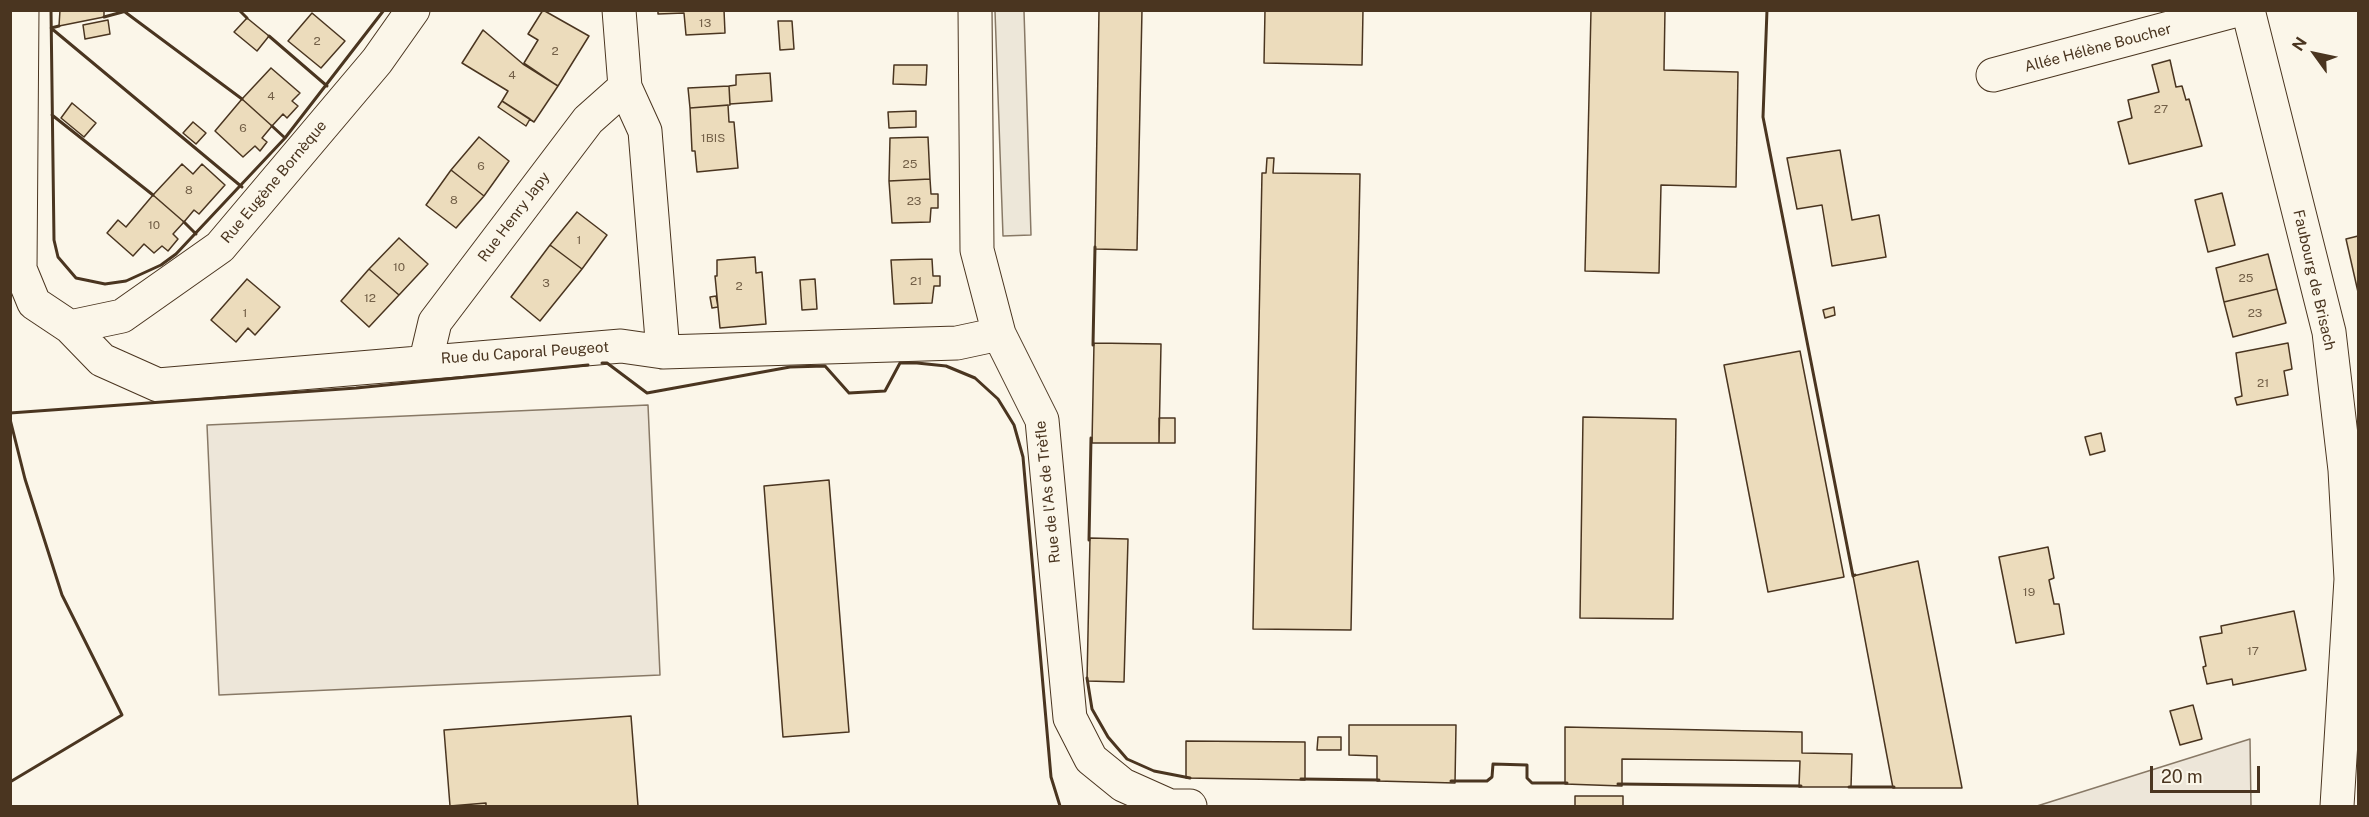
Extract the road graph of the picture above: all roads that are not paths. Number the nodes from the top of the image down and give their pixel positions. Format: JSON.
{"nodes":[{"id":1,"x":22,"y":10,"type":"edge"},
{"id":2,"x":413,"y":10,"type":"edge"},
{"id":3,"x":619,"y":10,"type":"edge"},
{"id":4,"x":975,"y":10,"type":"edge"},
{"id":5,"x":2237,"y":10,"type":"edge"},
{"id":6,"x":2248,"y":10,"type":"edge"},
{"id":7,"x":1993,"y":75,"type":"dead end"},
{"id":8,"x":625,"y":87,"type":"junction"},
{"id":9,"x":70,"y":327,"type":"junction"},
{"id":10,"x":999,"y":334,"type":"junction"},
{"id":11,"x":663,"y":352,"type":"junction"},
{"id":12,"x":426,"y":360,"type":"junction"},
{"id":13,"x":2355,"y":582,"type":"edge"},
{"id":14,"x":1190,"y":807,"type":"edge"},
{"id":15,"x":2337,"y":807,"type":"edge"}],
"edges":[{"from":1,"to":9,"type":"street","name":"Rue du Caporal Peugeot"},
{"from":2,"to":9,"type":"street","name":"Rue Eugène Bornèque"},
{"from":3,"to":8,"type":"street"},
{"from":4,"to":10,"type":"street","name":"Rue de l'As de Trèfle"},
{"from":5,"to":7,"type":"street","name":"Allée Hélène Boucher"},
{"from":6,"to":13,"type":"street","name":"Faubourg de Brisach"},
{"from":8,"to":11,"type":"street"},
{"from":8,"to":12,"type":"street","name":"Rue Henry Japy"},
{"from":9,"to":12,"type":"street","name":"Rue du Caporal Peugeot"},
{"from":10,"to":11,"type":"street","name":"Rue du Caporal Peugeot"},
{"from":10,"to":14,"type":"street","name":"Rue de l'As de Trèfle"},
{"from":11,"to":12,"type":"street","name":"Rue du Caporal Peugeot"},
{"from":13,"to":15,"type":"street","name":"Faubourg de Brisach"}]}
